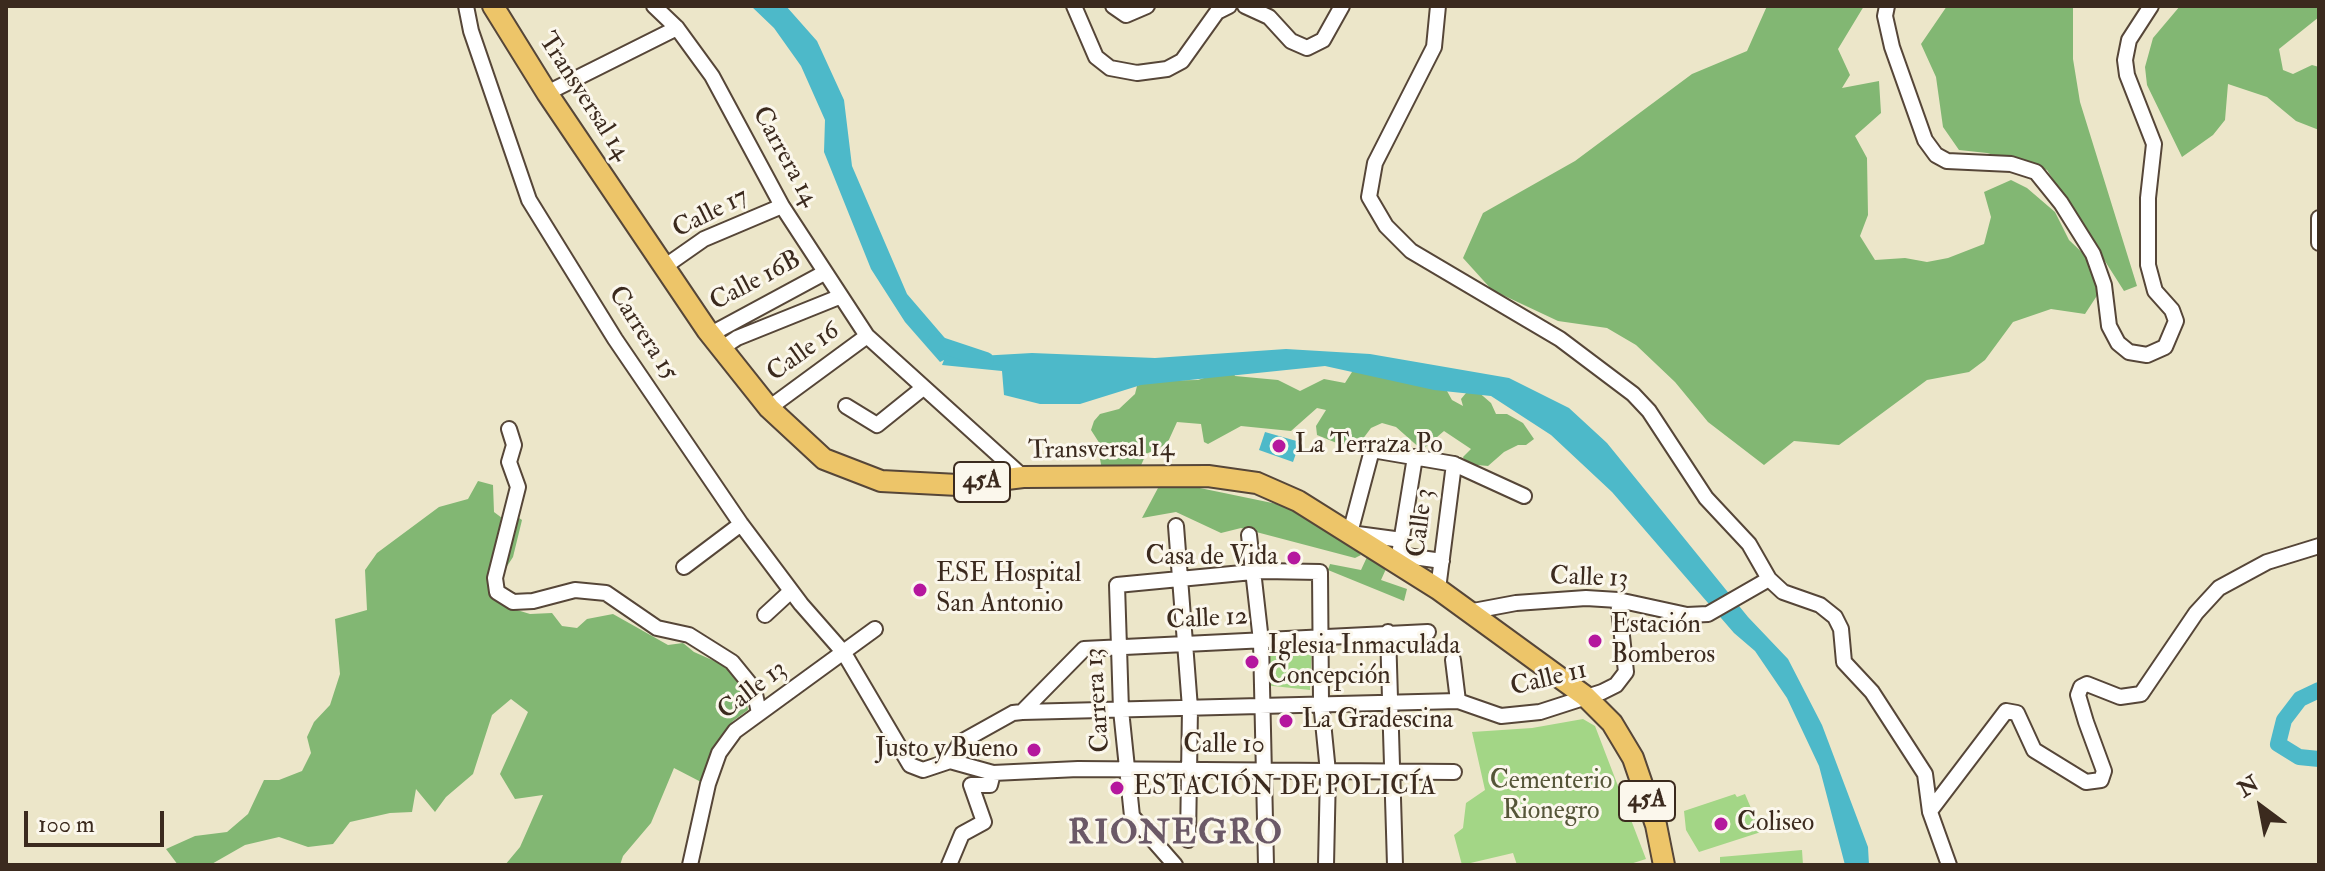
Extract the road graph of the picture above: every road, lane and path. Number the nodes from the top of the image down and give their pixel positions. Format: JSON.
{"nodes":[{"id":1,"x":466,"y":6,"type":"edge"},
{"id":2,"x":493,"y":6,"type":"edge"},
{"id":3,"x":654,"y":6,"type":"edge"},
{"id":4,"x":1074,"y":6,"type":"edge"},
{"id":5,"x":1113,"y":6,"type":"edge"},
{"id":6,"x":1147,"y":6,"type":"edge"},
{"id":7,"x":1229,"y":6,"type":"edge"},
{"id":8,"x":1245,"y":6,"type":"edge"},
{"id":9,"x":1342,"y":6,"type":"edge"},
{"id":10,"x":1438,"y":6,"type":"edge"},
{"id":11,"x":1887,"y":6,"type":"edge"},
{"id":12,"x":2151,"y":6,"type":"edge"},
{"id":13,"x":677,"y":28,"type":"junction"},
{"id":14,"x":547,"y":93,"type":"junction"},
{"id":15,"x":782,"y":206,"type":"junction"},
{"id":16,"x":2319,"y":218,"type":"edge"},
{"id":17,"x":2319,"y":243,"type":"edge"},
{"id":18,"x":664,"y":267,"type":"junction"},
{"id":19,"x":824,"y":273,"type":"junction"},
{"id":20,"x":839,"y":297,"type":"junction"},
{"id":21,"x":867,"y":336,"type":"junction"},
{"id":22,"x":716,"y":341,"type":"junction"},
{"id":23,"x":923,"y":388,"type":"junction"},
{"id":24,"x":846,"y":406,"type":"dead end"},
{"id":25,"x":769,"y":408,"type":"junction"},
{"id":26,"x":509,"y":429,"type":"dead end"},
{"id":27,"x":1415,"y":457,"type":"junction"},
{"id":28,"x":1454,"y":464,"type":"junction"},
{"id":29,"x":1023,"y":477,"type":"junction"},
{"id":30,"x":1524,"y":496,"type":"dead end"},
{"id":31,"x":741,"y":524,"type":"junction"},
{"id":32,"x":1176,"y":526,"type":"dead end"},
{"id":33,"x":1350,"y":533,"type":"junction"},
{"id":34,"x":1249,"y":535,"type":"dead end"},
{"id":35,"x":2319,"y":546,"type":"edge"},
{"id":36,"x":1401,"y":547,"type":"junction"},
{"id":37,"x":1442,"y":561,"type":"junction"},
{"id":38,"x":684,"y":567,"type":"dead end"},
{"id":39,"x":1252,"y":571,"type":"junction"},
{"id":40,"x":1180,"y":578,"type":"junction"},
{"id":41,"x":1769,"y":579,"type":"junction"},
{"id":42,"x":1438,"y":589,"type":"junction"},
{"id":43,"x":791,"y":591,"type":"junction"},
{"id":44,"x":1618,"y":600,"type":"junction"},
{"id":45,"x":1468,"y":612,"type":"junction"},
{"id":46,"x":765,"y":615,"type":"dead end"},
{"id":47,"x":875,"y":629,"type":"dead end"},
{"id":48,"x":1388,"y":632,"type":"junction"},
{"id":49,"x":1428,"y":632,"type":"dead end"},
{"id":50,"x":1320,"y":637,"type":"junction"},
{"id":51,"x":1261,"y":641,"type":"junction"},
{"id":52,"x":1118,"y":646,"type":"junction"},
{"id":53,"x":1186,"y":646,"type":"junction"},
{"id":54,"x":844,"y":653,"type":"junction"},
{"id":55,"x":1453,"y":660,"type":"dead end"},
{"id":56,"x":1585,"y":696,"type":"junction"},
{"id":57,"x":1458,"y":701,"type":"junction"},
{"id":58,"x":1321,"y":702,"type":"junction"},
{"id":59,"x":1390,"y":703,"type":"junction"},
{"id":60,"x":1263,"y":705,"type":"junction"},
{"id":61,"x":1190,"y":708,"type":"junction"},
{"id":62,"x":1121,"y":710,"type":"junction"},
{"id":63,"x":1022,"y":712,"type":"junction"},
{"id":64,"x":759,"y":713,"type":"junction"},
{"id":65,"x":950,"y":761,"type":"junction"},
{"id":66,"x":1189,"y":769,"type":"junction"},
{"id":67,"x":1262,"y":769,"type":"junction"},
{"id":68,"x":1129,"y":770,"type":"junction"},
{"id":69,"x":1392,"y":771,"type":"junction"},
{"id":70,"x":1328,"y":772,"type":"junction"},
{"id":71,"x":1454,"y":772,"type":"dead end"},
{"id":72,"x":993,"y":773,"type":"junction"},
{"id":73,"x":1930,"y":812,"type":"junction"},
{"id":74,"x":1188,"y":840,"type":"dead end"},
{"id":75,"x":690,"y":865,"type":"edge"},
{"id":76,"x":949,"y":865,"type":"edge"},
{"id":77,"x":1175,"y":865,"type":"edge"},
{"id":78,"x":1266,"y":865,"type":"edge"},
{"id":79,"x":1326,"y":865,"type":"edge"},
{"id":80,"x":1395,"y":865,"type":"edge"},
{"id":81,"x":1664,"y":865,"type":"edge"},
{"id":82,"x":1949,"y":865,"type":"edge"}],
"edges":[{"from":1,"to":31,"type":"street","name":"Carrera 15"},
{"from":2,"to":14,"type":"highway","name":"Transversal 14","number":"45A"},
{"from":3,"to":13,"type":"street","name":"Carrera 14"},
{"from":4,"to":7,"type":"street"},
{"from":5,"to":6,"type":"street"},
{"from":8,"to":9,"type":"street"},
{"from":10,"to":41,"type":"street"},
{"from":11,"to":12,"type":"street"},
{"from":13,"to":14,"type":"street"},
{"from":13,"to":15,"type":"street","name":"Carrera 14"},
{"from":14,"to":18,"type":"highway","name":"Transversal 14","number":"45A"},
{"from":15,"to":18,"type":"street","name":"Calle 17"},
{"from":15,"to":19,"type":"street","name":"Carrera 14"},
{"from":16,"to":17,"type":"street"},
{"from":18,"to":22,"type":"highway","name":"Transversal 14","number":"45A"},
{"from":19,"to":20,"type":"street","name":"Carrera 14"},
{"from":19,"to":22,"type":"street","name":"Calle 16B"},
{"from":20,"to":21,"type":"street","name":"Carrera 14"},
{"from":20,"to":22,"type":"street"},
{"from":21,"to":23,"type":"street","name":"Carrera 14"},
{"from":21,"to":25,"type":"street","name":"Calle 16"},
{"from":22,"to":25,"type":"highway","name":"Transversal 14","number":"45A"},
{"from":23,"to":24,"type":"street"},
{"from":23,"to":29,"type":"street","name":"Carrera 14"},
{"from":25,"to":29,"type":"highway","name":"Transversal 14","number":"45A"},
{"from":26,"to":64,"type":"street"},
{"from":27,"to":28,"type":"street"},
{"from":27,"to":33,"type":"street"},
{"from":27,"to":36,"type":"street"},
{"from":28,"to":30,"type":"street"},
{"from":28,"to":37,"type":"street","name":"Calle 3"},
{"from":29,"to":33,"type":"highway","name":"Transversal 14","number":"45A"},
{"from":31,"to":38,"type":"street"},
{"from":31,"to":43,"type":"street","name":"Carrera 15"},
{"from":32,"to":40,"type":"street"},
{"from":33,"to":36,"type":"street"},
{"from":33,"to":42,"type":"highway","name":"Transversal 14","number":"45A"},
{"from":34,"to":39,"type":"street"},
{"from":35,"to":73,"type":"street"},
{"from":36,"to":37,"type":"street"},
{"from":37,"to":42,"type":"street","name":"Calle 3"},
{"from":39,"to":40,"type":"street"},
{"from":39,"to":50,"type":"street"},
{"from":39,"to":51,"type":"street"},
{"from":40,"to":52,"type":"street","name":"Carrera 13"},
{"from":40,"to":53,"type":"street"},
{"from":41,"to":44,"type":"street","name":"Calle 13"},
{"from":41,"to":73,"type":"street"},
{"from":42,"to":45,"type":"highway","name":"Transversal 14","number":"45A"},
{"from":43,"to":46,"type":"street"},
{"from":43,"to":54,"type":"street","name":"Carrera 15"},
{"from":44,"to":45,"type":"street","name":"Calle 13"},
{"from":44,"to":56,"type":"street","name":"Calle 11"},
{"from":45,"to":56,"type":"highway","name":"Transversal 14","number":"45A"},
{"from":47,"to":54,"type":"street","name":"Calle 13"},
{"from":48,"to":49,"type":"street","name":"Calle 12"},
{"from":48,"to":50,"type":"street","name":"Calle 12"},
{"from":48,"to":59,"type":"street"},
{"from":50,"to":51,"type":"street","name":"Calle 12"},
{"from":50,"to":58,"type":"street"},
{"from":51,"to":53,"type":"street","name":"Calle 12"},
{"from":51,"to":60,"type":"street"},
{"from":52,"to":53,"type":"street","name":"Calle 12"},
{"from":52,"to":62,"type":"street","name":"Carrera 13"},
{"from":52,"to":63,"type":"street","name":"Calle 12"},
{"from":53,"to":61,"type":"street"},
{"from":54,"to":64,"type":"street","name":"Calle 13"},
{"from":54,"to":65,"type":"street","name":"Carrera 15"},
{"from":55,"to":57,"type":"street"},
{"from":56,"to":57,"type":"street","name":"Calle 11"},
{"from":56,"to":81,"type":"highway","name":"Transversal 14","number":"45A"},
{"from":57,"to":59,"type":"street","name":"Calle 11"},
{"from":58,"to":59,"type":"street","name":"Calle 11"},
{"from":58,"to":60,"type":"street","name":"Calle 11"},
{"from":58,"to":70,"type":"street"},
{"from":59,"to":69,"type":"street"},
{"from":60,"to":61,"type":"street","name":"Calle 11"},
{"from":60,"to":67,"type":"street"},
{"from":61,"to":62,"type":"street","name":"Calle 11"},
{"from":61,"to":66,"type":"street"},
{"from":62,"to":63,"type":"street","name":"Calle 11"},
{"from":62,"to":68,"type":"street","name":"Carrera 13"},
{"from":63,"to":65,"type":"street"},
{"from":64,"to":75,"type":"street","name":"Calle 13"},
{"from":65,"to":72,"type":"street","name":"Calle 10"},
{"from":66,"to":67,"type":"street","name":"Calle 10"},
{"from":66,"to":68,"type":"street","name":"Calle 10"},
{"from":66,"to":74,"type":"street"},
{"from":67,"to":70,"type":"street","name":"Calle 10"},
{"from":67,"to":78,"type":"street"},
{"from":68,"to":72,"type":"street","name":"Calle 10"},
{"from":68,"to":77,"type":"street","name":"Carrera 13"},
{"from":69,"to":70,"type":"street","name":"Calle 10"},
{"from":69,"to":71,"type":"street","name":"Calle 10"},
{"from":69,"to":80,"type":"street"},
{"from":70,"to":79,"type":"street"},
{"from":72,"to":76,"type":"street"},
{"from":73,"to":82,"type":"street"}]}
